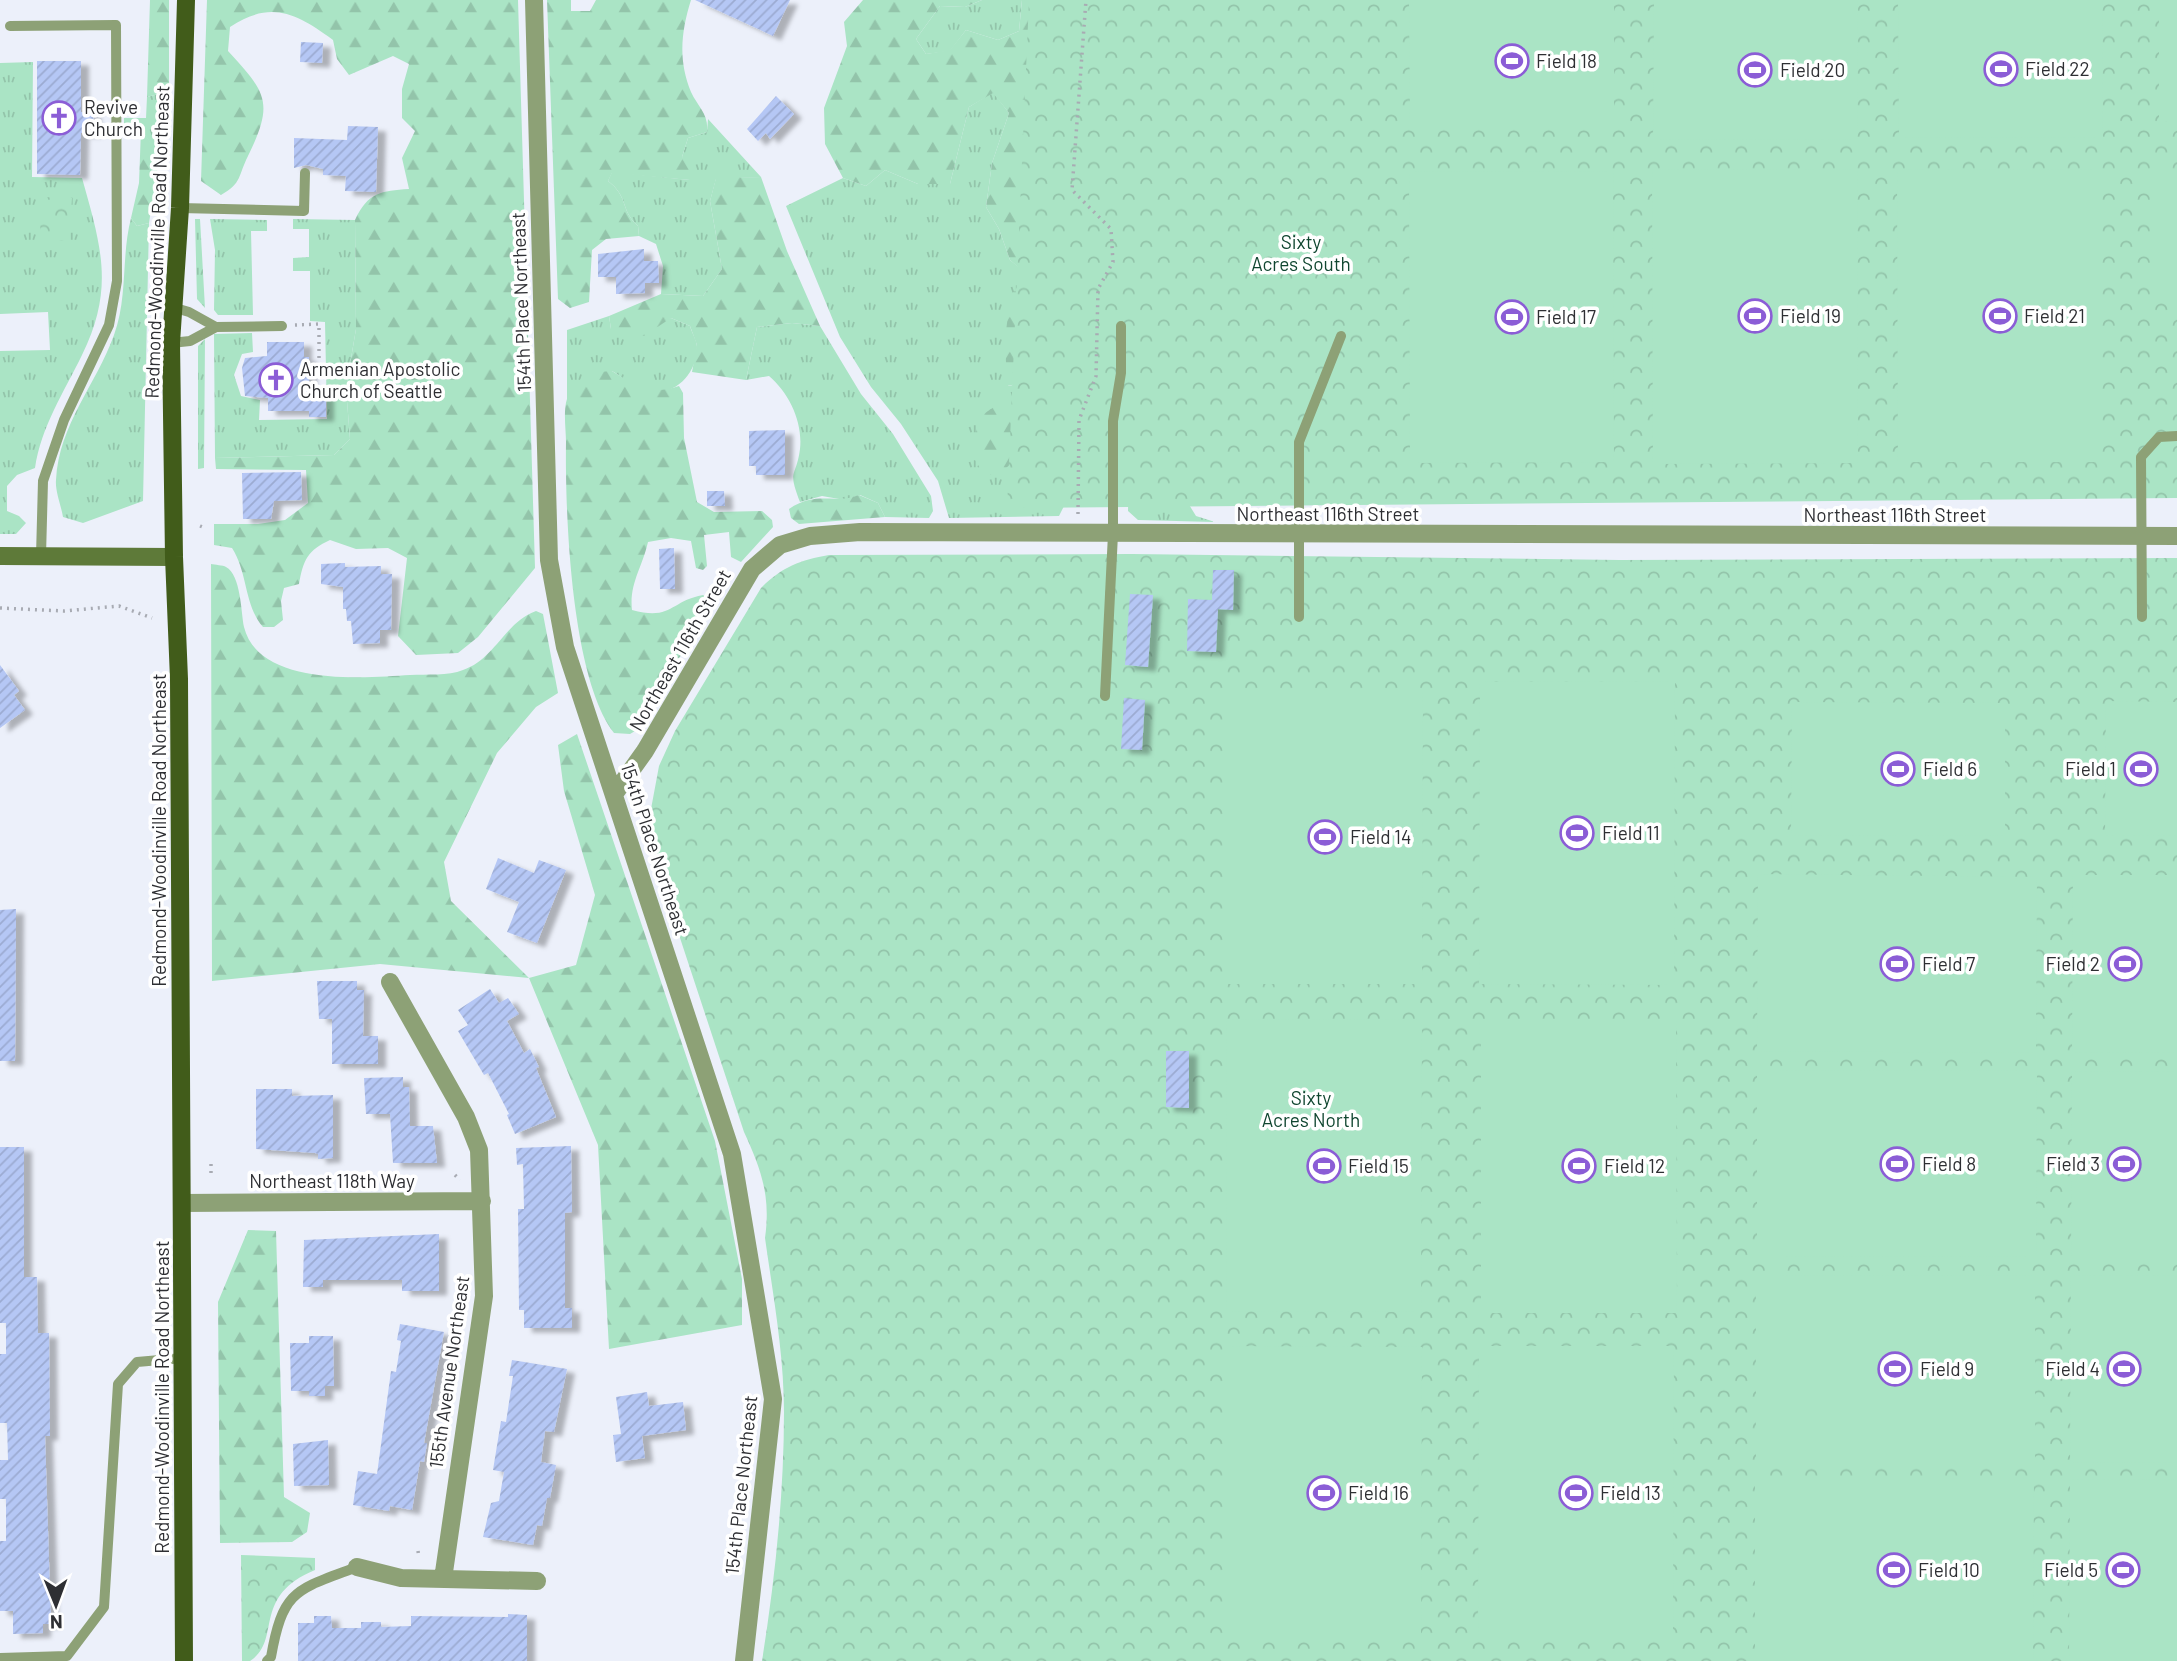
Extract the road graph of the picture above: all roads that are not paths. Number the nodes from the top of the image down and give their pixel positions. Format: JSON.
{"nodes":[{"id":1,"x":186,"y":0,"type":"edge"},
{"id":2,"x":534,"y":0,"type":"edge"},
{"id":3,"x":10,"y":26,"type":"dead end"},
{"id":4,"x":305,"y":173,"type":"dead end"},
{"id":5,"x":180,"y":208,"type":"junction"},
{"id":6,"x":172,"y":307,"type":"junction"},
{"id":7,"x":282,"y":326,"type":"road end"},
{"id":8,"x":1121,"y":326,"type":"dead end"},
{"id":9,"x":216,"y":327,"type":"junction"},
{"id":10,"x":1341,"y":336,"type":"dead end"},
{"id":11,"x":172,"y":343,"type":"junction"},
{"id":12,"x":2177,"y":436,"type":"edge"},
{"id":13,"x":1113,"y":534,"type":"junction"},
{"id":14,"x":1298,"y":535,"type":"junction"},
{"id":15,"x":2177,"y":536,"type":"edge"},
{"id":16,"x":2141,"y":537,"type":"junction"},
{"id":17,"x":0,"y":556,"type":"edge"},
{"id":18,"x":41,"y":556,"type":"junction"},
{"id":19,"x":174,"y":557,"type":"junction"},
{"id":20,"x":1299,"y":617,"type":"dead end"},
{"id":21,"x":2142,"y":617,"type":"dead end"},
{"id":22,"x":1105,"y":696,"type":"dead end"},
{"id":23,"x":615,"y":793,"type":"junction"},
{"id":24,"x":390,"y":982,"type":"dead end"},
{"id":25,"x":482,"y":1201,"type":"junction"},
{"id":26,"x":182,"y":1203,"type":"junction"},
{"id":27,"x":183,"y":1358,"type":"junction"},
{"id":28,"x":358,"y":1567,"type":"joint"},
{"id":29,"x":443,"y":1579,"type":"junction"},
{"id":30,"x":537,"y":1581,"type":"dead end"},
{"id":31,"x":0,"y":1658,"type":"edge"},
{"id":32,"x":184,"y":1661,"type":"edge"},
{"id":33,"x":267,"y":1661,"type":"edge"},
{"id":34,"x":744,"y":1661,"type":"edge"}],
"edges":[{"from":1,"to":5,"type":"main road","name":"Redmond-Woodinville Road Northeast"},
{"from":2,"to":23,"type":"street","name":"154th Place Northeast"},
{"from":3,"to":18,"type":"lane"},
{"from":4,"to":5,"type":"lane"},
{"from":5,"to":6,"type":"main road","name":"Redmond-Woodinville Road Northeast"},
{"from":6,"to":9,"type":"lane"},
{"from":6,"to":11,"type":"main road","name":"Redmond-Woodinville Road Northeast"},
{"from":7,"to":9,"type":"lane"},
{"from":8,"to":13,"type":"lane"},
{"from":9,"to":11,"type":"lane"},
{"from":10,"to":14,"type":"lane"},
{"from":11,"to":19,"type":"main road","name":"Redmond-Woodinville Road Northeast"},
{"from":12,"to":16,"type":"lane"},
{"from":13,"to":14,"type":"street","name":"Northeast 116th Street"},
{"from":13,"to":22,"type":"lane"},
{"from":13,"to":23,"type":"street","name":"Northeast 116th Street"},
{"from":14,"to":16,"type":"street","name":"Northeast 116th Street"},
{"from":14,"to":20,"type":"lane"},
{"from":15,"to":16,"type":"street","name":"Northeast 116th Street"},
{"from":16,"to":21,"type":"lane"},
{"from":17,"to":18,"type":"street"},
{"from":18,"to":19,"type":"street"},
{"from":19,"to":26,"type":"main road","name":"Redmond-Woodinville Road Northeast"},
{"from":23,"to":34,"type":"street","name":"154th Place Northeast"},
{"from":24,"to":25,"type":"street","name":"155th Avenue Northeast"},
{"from":25,"to":26,"type":"street","name":"Northeast 118th Way"},
{"from":25,"to":29,"type":"street","name":"155th Avenue Northeast"},
{"from":26,"to":27,"type":"main road","name":"Redmond-Woodinville Road Northeast"},
{"from":27,"to":31,"type":"lane"},
{"from":27,"to":32,"type":"main road","name":"Redmond-Woodinville Road Northeast"},
{"from":28,"to":29,"type":"street"},
{"from":28,"to":33,"type":"lane"},
{"from":29,"to":30,"type":"street"}]}
